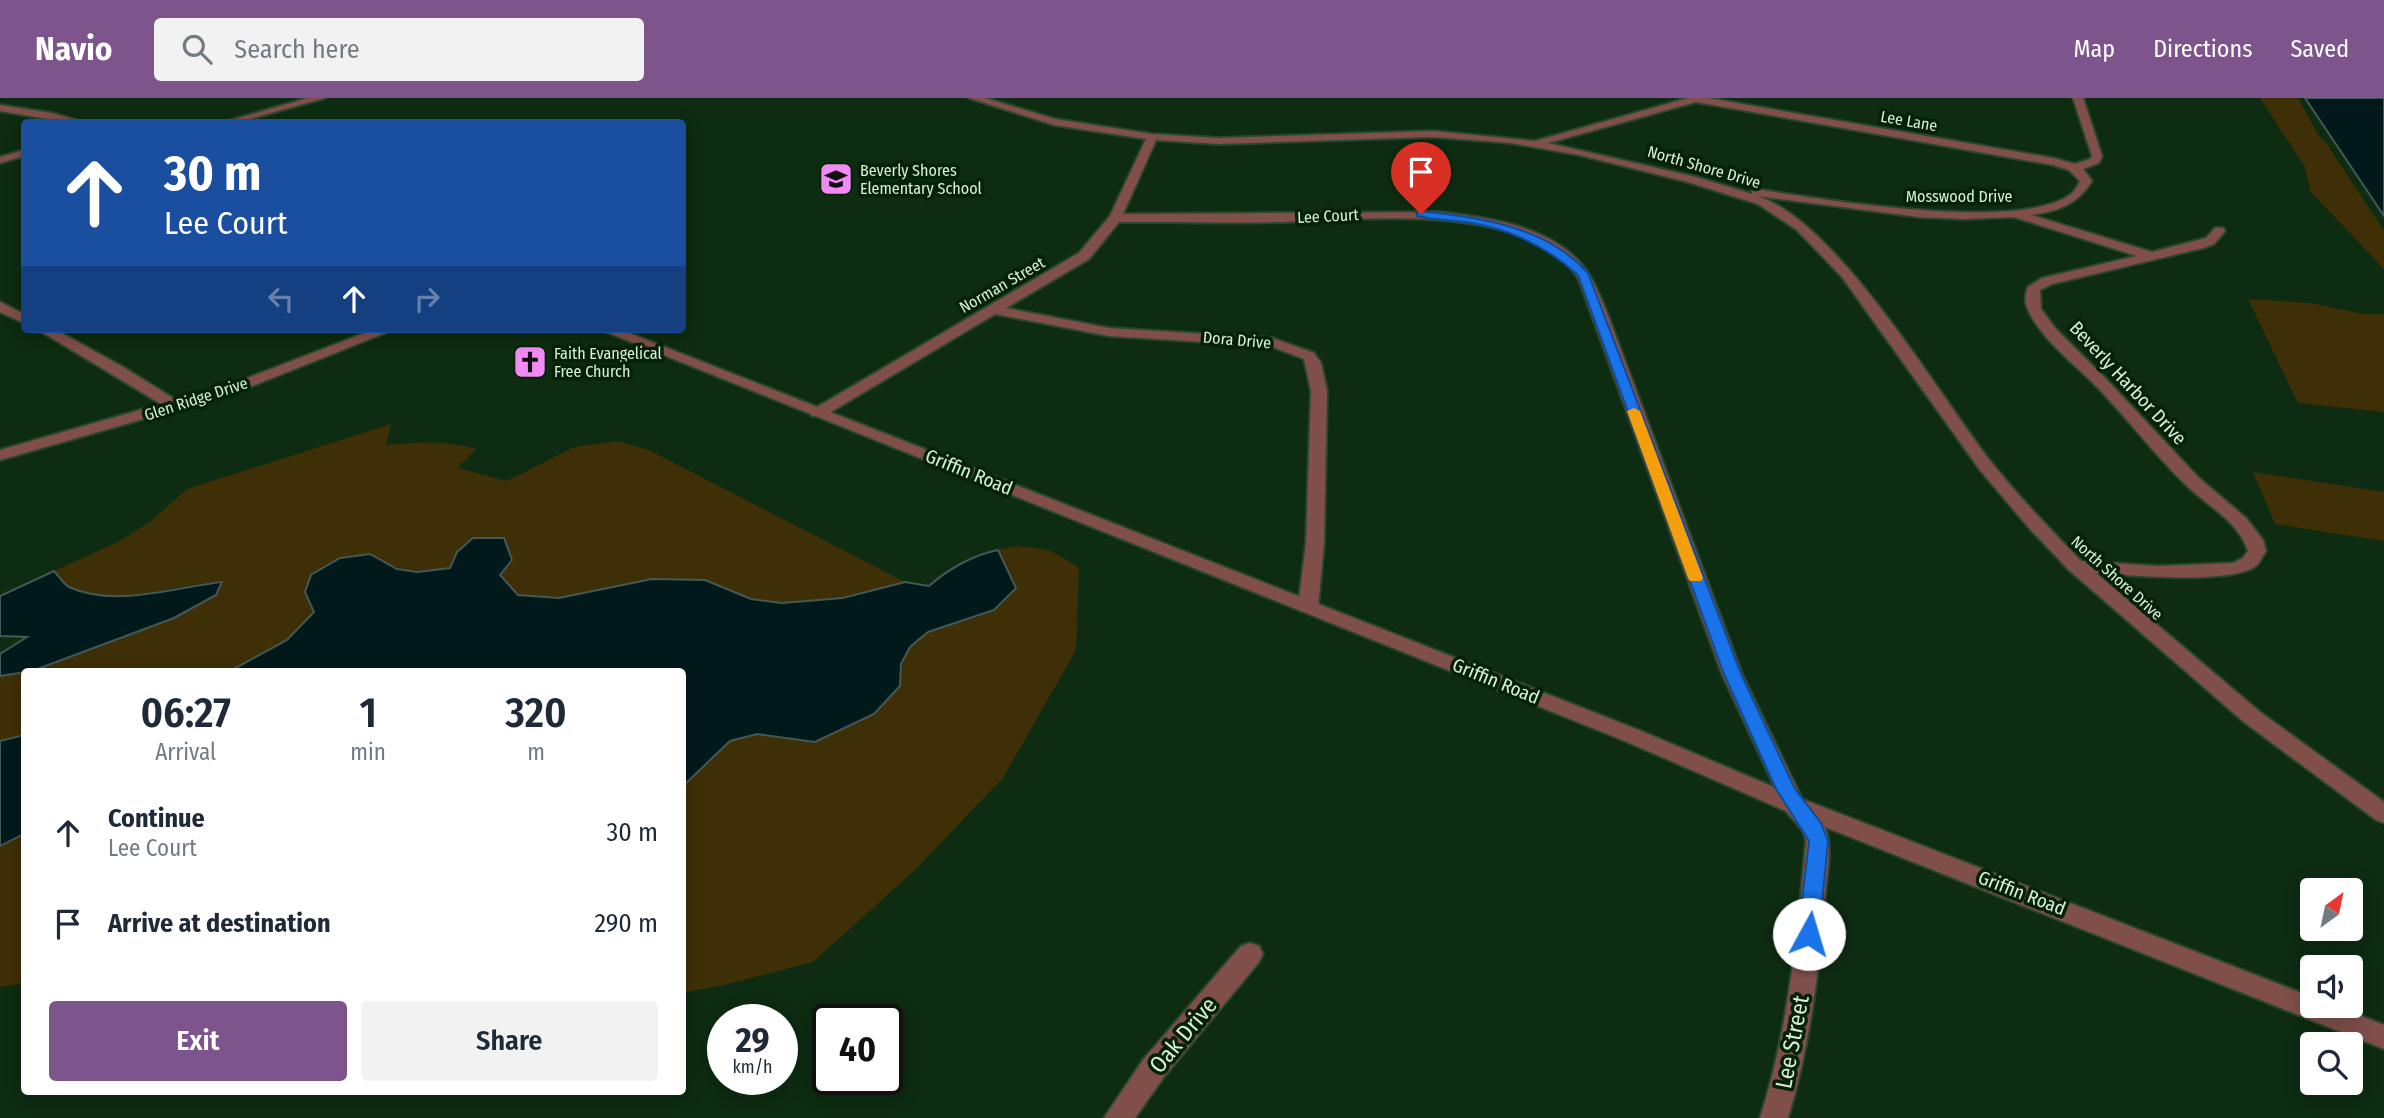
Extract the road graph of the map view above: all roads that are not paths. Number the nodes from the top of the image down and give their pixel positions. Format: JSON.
{"nodes":[{"id":1,"x":320,"y":98,"type":"edge"},
{"id":2,"x":974,"y":98,"type":"edge"},
{"id":3,"x":1698,"y":98,"type":"edge"},
{"id":4,"x":2078,"y":98,"type":"edge"},
{"id":5,"x":0,"y":108,"type":"edge"},
{"id":6,"x":64,"y":119,"type":"edge"},
{"id":7,"x":240,"y":119,"type":"edge"},
{"id":8,"x":1152,"y":137,"type":"junction"},
{"id":9,"x":1535,"y":144,"type":"junction"},
{"id":10,"x":21,"y":154,"type":"edge"},
{"id":11,"x":0,"y":160,"type":"edge"},
{"id":12,"x":2074,"y":168,"type":"junction"},
{"id":13,"x":1716,"y":185,"type":"junction"},
{"id":14,"x":2012,"y":213,"type":"junction"},
{"id":15,"x":1116,"y":218,"type":"junction"},
{"id":16,"x":2219,"y":230,"type":"dead end"},
{"id":17,"x":2149,"y":256,"type":"junction"},
{"id":18,"x":0,"y":306,"type":"edge"},
{"id":19,"x":994,"y":310,"type":"junction"},
{"id":20,"x":21,"y":317,"type":"edge"},
{"id":21,"x":51,"y":333,"type":"edge"},
{"id":22,"x":378,"y":333,"type":"edge"},
{"id":23,"x":616,"y":333,"type":"edge"},
{"id":24,"x":176,"y":407,"type":"junction"},
{"id":25,"x":818,"y":412,"type":"junction"},
{"id":26,"x":0,"y":455,"type":"edge"},
{"id":27,"x":2076,"y":566,"type":"junction"},
{"id":28,"x":1308,"y":607,"type":"junction"},
{"id":29,"x":1794,"y":805,"type":"junction"},
{"id":30,"x":2384,"y":814,"type":"edge"},
{"id":31,"x":1250,"y":954,"type":"dead end"},
{"id":32,"x":2384,"y":1037,"type":"edge"},
{"id":33,"x":1118,"y":1118,"type":"edge"},
{"id":34,"x":1774,"y":1118,"type":"edge"}],
"edges":[{"from":1,"to":7,"type":"street"},
{"from":2,"to":8,"type":"street","name":"North Shore Drive"},
{"from":3,"to":9,"type":"street"},
{"from":3,"to":12,"type":"street","name":"Lee Lane"},
{"from":4,"to":12,"type":"street"},
{"from":5,"to":6,"type":"street"},
{"from":8,"to":9,"type":"street","name":"North Shore Drive"},
{"from":8,"to":15,"type":"street","name":"Norman Street"},
{"from":9,"to":13,"type":"street","name":"North Shore Drive"},
{"from":10,"to":11,"type":"street"},
{"from":12,"to":14,"type":"street","name":"Mosswood Drive"},
{"from":13,"to":14,"type":"street","name":"Mosswood Drive"},
{"from":13,"to":27,"type":"street","name":"North Shore Drive"},
{"from":14,"to":17,"type":"street"},
{"from":15,"to":19,"type":"street","name":"Norman Street"},
{"from":15,"to":29,"type":"street","name":"Lee Court"},
{"from":16,"to":17,"type":"street"},
{"from":17,"to":27,"type":"street","name":"Beverly Harbor Drive"},
{"from":18,"to":20,"type":"street"},
{"from":19,"to":25,"type":"street","name":"Norman Street"},
{"from":19,"to":28,"type":"street","name":"Dora Drive"},
{"from":21,"to":24,"type":"street"},
{"from":22,"to":24,"type":"street","name":"Glen Ridge Drive"},
{"from":23,"to":25,"type":"street","name":"Griffin Road"},
{"from":24,"to":26,"type":"street","name":"Glen Ridge Drive"},
{"from":25,"to":28,"type":"street","name":"Griffin Road"},
{"from":27,"to":30,"type":"street","name":"North Shore Drive"},
{"from":28,"to":29,"type":"street","name":"Griffin Road"},
{"from":29,"to":32,"type":"street","name":"Griffin Road"},
{"from":29,"to":34,"type":"street","name":"Lee Street"},
{"from":31,"to":33,"type":"street","name":"Oak Drive"}]}
